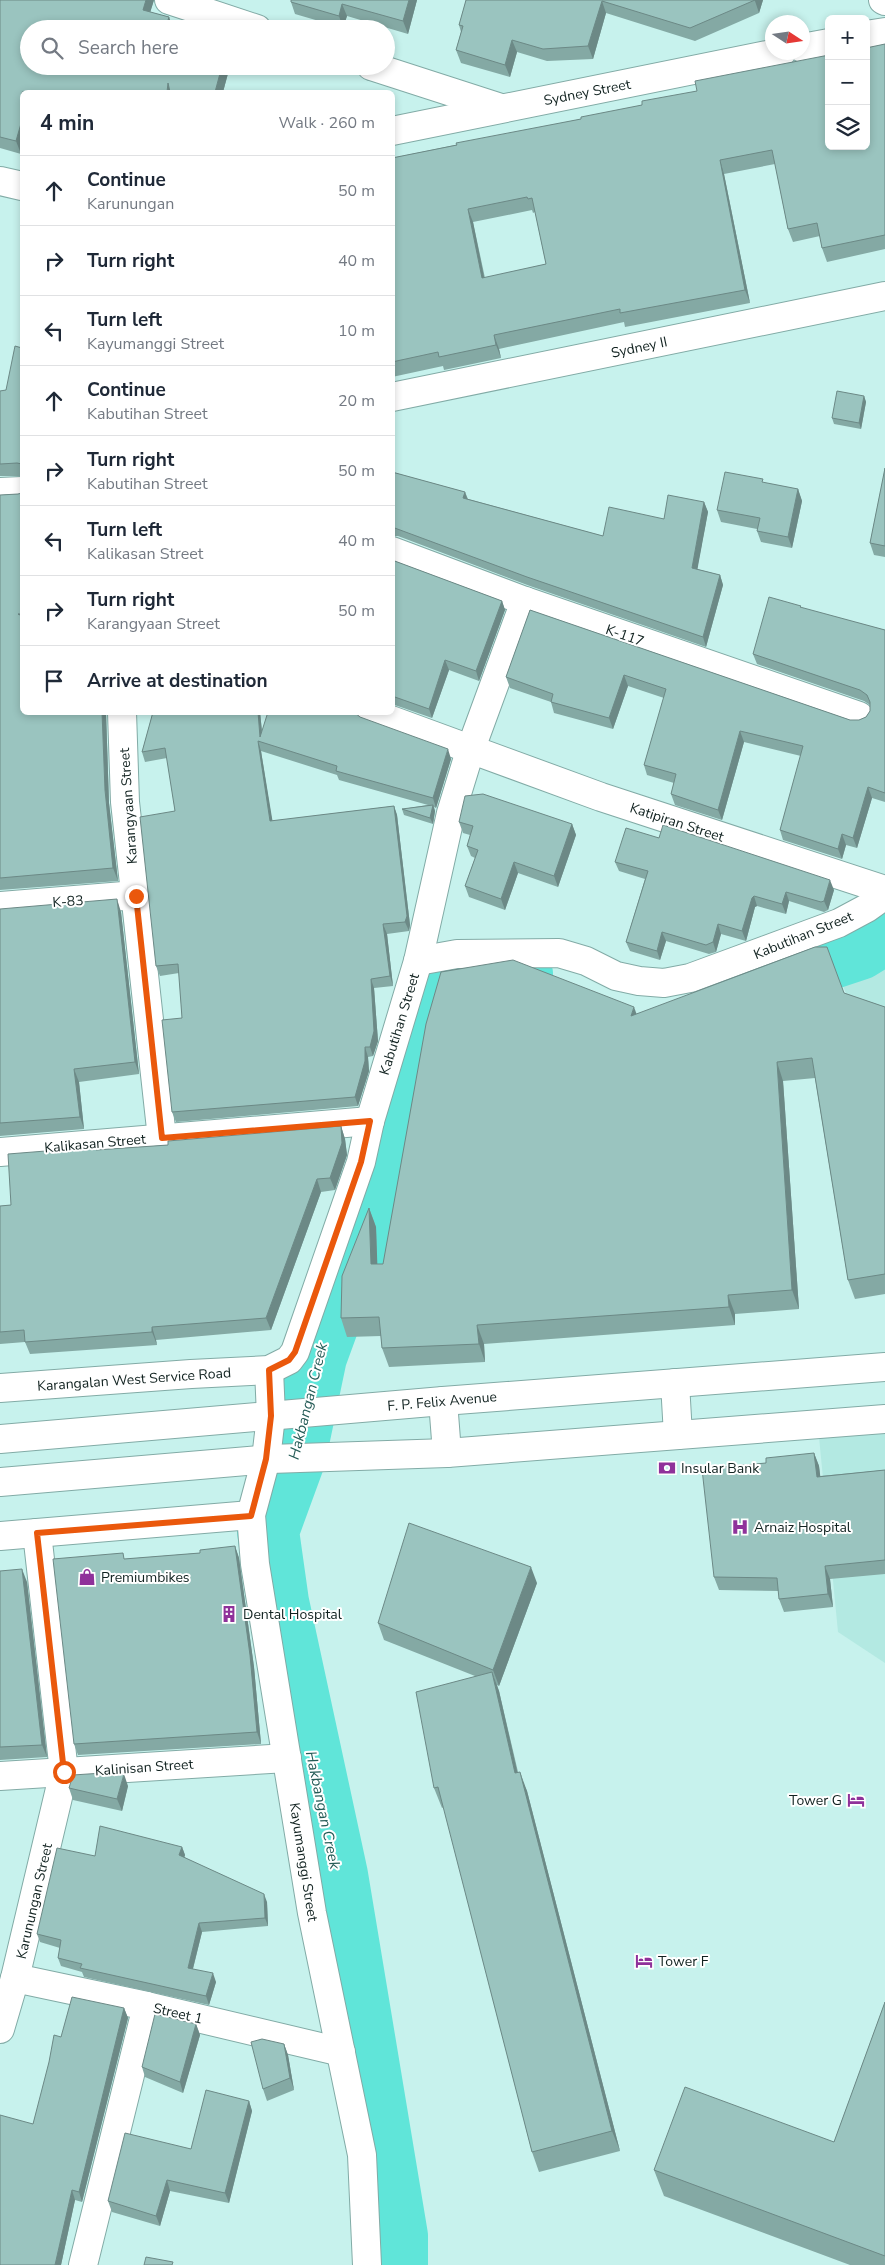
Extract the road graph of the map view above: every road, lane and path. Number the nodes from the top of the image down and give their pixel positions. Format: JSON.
{"nodes":[{"id":1,"x":169,"y":0,"type":"edge"},
{"id":2,"x":230,"y":20,"type":"edge"},
{"id":3,"x":885,"y":32,"type":"edge"},
{"id":4,"x":870,"y":34,"type":"edge"},
{"id":5,"x":825,"y":44,"type":"edge"},
{"id":6,"x":810,"y":47,"type":"edge"},
{"id":7,"x":765,"y":55,"type":"edge"},
{"id":8,"x":395,"y":74,"type":"edge"},
{"id":9,"x":502,"y":109,"type":"junction"},
{"id":10,"x":395,"y":130,"type":"edge"},
{"id":11,"x":0,"y":181,"type":"edge"},
{"id":12,"x":20,"y":186,"type":"edge"},
{"id":13,"x":885,"y":296,"type":"edge"},
{"id":14,"x":395,"y":397,"type":"edge"},
{"id":15,"x":20,"y":491,"type":"edge"},
{"id":16,"x":0,"y":492,"type":"edge"},
{"id":17,"x":395,"y":552,"type":"edge"},
{"id":18,"x":525,"y":601,"type":"junction"},
{"id":19,"x":122,"y":715,"type":"edge"},
{"id":20,"x":377,"y":715,"type":"edge"},
{"id":21,"x":859,"y":716,"type":"dead end"},
{"id":22,"x":470,"y":751,"type":"junction"},
{"id":23,"x":885,"y":890,"type":"edge"},
{"id":24,"x":885,"y":895,"type":"edge"},
{"id":25,"x":136,"y":896,"type":"junction"},
{"id":26,"x":0,"y":906,"type":"edge"},
{"id":27,"x":418,"y":961,"type":"junction"},
{"id":28,"x":370,"y":1121,"type":"junction"},
{"id":29,"x":162,"y":1138,"type":"junction"},
{"id":30,"x":0,"y":1152,"type":"edge"},
{"id":31,"x":885,"y":1367,"type":"edge"},
{"id":32,"x":269,"y":1370,"type":"junction"},
{"id":33,"x":675,"y":1383,"type":"junction"},
{"id":34,"x":0,"y":1388,"type":"edge"},
{"id":35,"x":443,"y":1400,"type":"junction"},
{"id":36,"x":273,"y":1416,"type":"junction"},
{"id":37,"x":885,"y":1419,"type":"edge"},
{"id":38,"x":678,"y":1435,"type":"junction"},
{"id":39,"x":0,"y":1438,"type":"edge"},
{"id":40,"x":447,"y":1453,"type":"junction"},
{"id":41,"x":268,"y":1459,"type":"junction"},
{"id":42,"x":0,"y":1482,"type":"edge"},
{"id":43,"x":251,"y":1516,"type":"junction"},
{"id":44,"x":37,"y":1533,"type":"junction"},
{"id":45,"x":0,"y":1536,"type":"edge"},
{"id":46,"x":288,"y":1758,"type":"junction"},
{"id":47,"x":64,"y":1772,"type":"junction"},
{"id":48,"x":0,"y":1776,"type":"edge"},
{"id":49,"x":15,"y":1978,"type":"junction"},
{"id":50,"x":148,"y":2006,"type":"junction"},
{"id":51,"x":0,"y":2029,"type":"edge"},
{"id":52,"x":341,"y":2052,"type":"junction"},
{"id":53,"x":83,"y":2265,"type":"edge"},
{"id":54,"x":367,"y":2265,"type":"edge"}],
"edges":[{"from":1,"to":2,"type":"street"},
{"from":3,"to":4,"type":"street"},
{"from":5,"to":6,"type":"street"},
{"from":7,"to":9,"type":"street","name":"Sydney Street"},
{"from":8,"to":9,"type":"street"},
{"from":9,"to":10,"type":"street","name":"Sydney Street"},
{"from":11,"to":12,"type":"street"},
{"from":13,"to":14,"type":"street","name":"Sydney II"},
{"from":15,"to":16,"type":"street"},
{"from":17,"to":18,"type":"street","name":"K-117"},
{"from":18,"to":21,"type":"street","name":"K-117"},
{"from":18,"to":22,"type":"street"},
{"from":19,"to":25,"type":"street","name":"Karangyaan Street"},
{"from":20,"to":22,"type":"street","name":"Katipiran Street"},
{"from":22,"to":23,"type":"street","name":"Katipiran Street"},
{"from":22,"to":27,"type":"street"},
{"from":24,"to":27,"type":"street","name":"Kabutihan Street"},
{"from":25,"to":26,"type":"street","name":"K-83"},
{"from":25,"to":29,"type":"street","name":"Karangyaan Street"},
{"from":27,"to":28,"type":"street","name":"Kabutihan Street"},
{"from":28,"to":29,"type":"street","name":"Kalikasan Street"},
{"from":28,"to":32,"type":"street","name":"Kabutihan Street"},
{"from":29,"to":30,"type":"street","name":"Kalikasan Street"},
{"from":31,"to":33,"type":"street","name":"F. P. Felix Avenue"},
{"from":32,"to":34,"type":"street","name":"Karangalan West Service Road"},
{"from":32,"to":36,"type":"street"},
{"from":33,"to":35,"type":"street","name":"F. P. Felix Avenue"},
{"from":33,"to":38,"type":"street"},
{"from":35,"to":36,"type":"street","name":"F. P. Felix Avenue"},
{"from":35,"to":40,"type":"street"},
{"from":36,"to":39,"type":"street","name":"F. P. Felix Avenue"},
{"from":36,"to":41,"type":"street"},
{"from":37,"to":38,"type":"street"},
{"from":38,"to":40,"type":"street"},
{"from":40,"to":41,"type":"street"},
{"from":41,"to":42,"type":"street"},
{"from":41,"to":43,"type":"street","name":"Kayumanggi Street"},
{"from":43,"to":44,"type":"street"},
{"from":43,"to":46,"type":"street","name":"Kayumanggi Street"},
{"from":44,"to":45,"type":"street"},
{"from":44,"to":47,"type":"street","name":"Karunungan Street"},
{"from":46,"to":47,"type":"street","name":"Kalinisan Street"},
{"from":46,"to":52,"type":"street","name":"Kayumanggi Street"},
{"from":47,"to":48,"type":"street","name":"Kalinisan Street"},
{"from":47,"to":49,"type":"street","name":"Karunungan Street"},
{"from":49,"to":50,"type":"street","name":"Street 1"},
{"from":49,"to":51,"type":"street","name":"Karunungan Street"},
{"from":50,"to":52,"type":"street","name":"Street 1"},
{"from":50,"to":53,"type":"street"},
{"from":52,"to":54,"type":"street","name":"Kayumanggi Street"}]}
